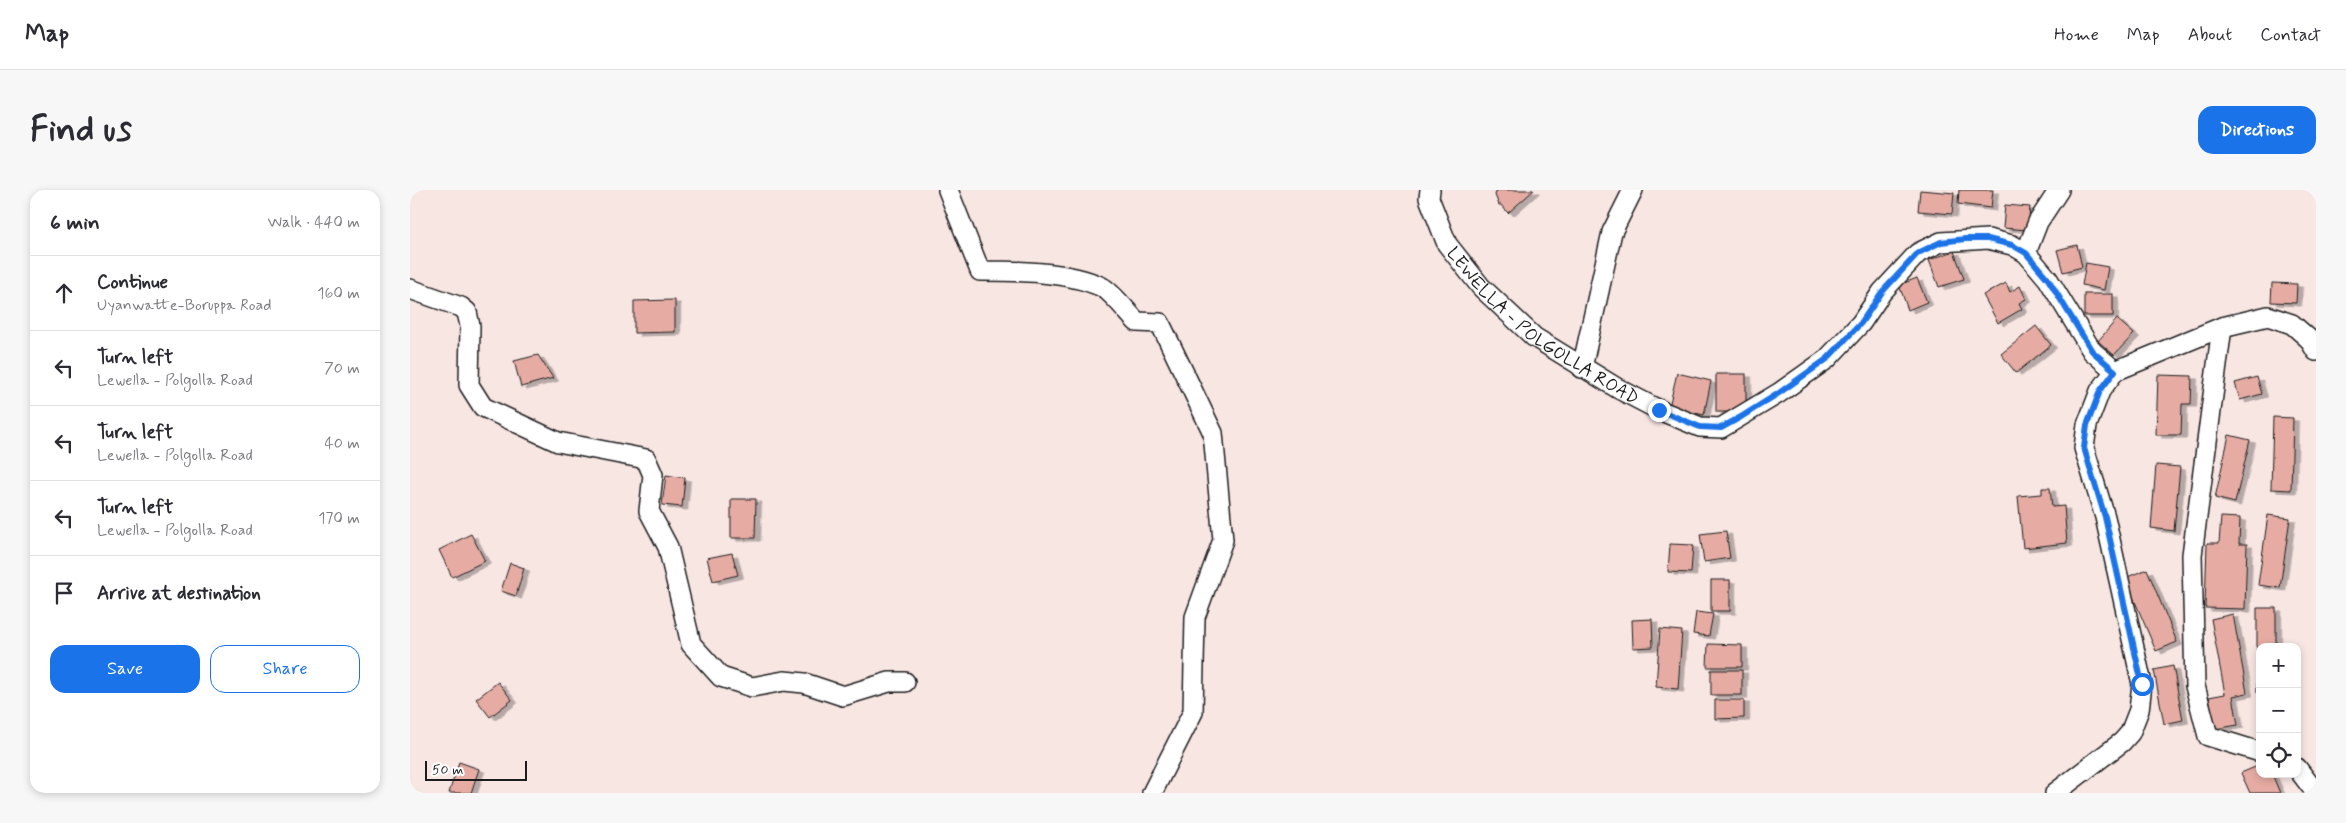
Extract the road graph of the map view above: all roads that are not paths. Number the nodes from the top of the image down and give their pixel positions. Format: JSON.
{"nodes":[{"id":1,"x":948,"y":190,"type":"edge"},
{"id":2,"x":1430,"y":190,"type":"edge"},
{"id":3,"x":1633,"y":190,"type":"edge"},
{"id":4,"x":2059,"y":190,"type":"edge"},
{"id":5,"x":2026,"y":253,"type":"junction"},
{"id":6,"x":410,"y":290,"type":"edge"},
{"id":7,"x":2222,"y":327,"type":"junction"},
{"id":8,"x":2316,"y":351,"type":"edge"},
{"id":9,"x":1582,"y":368,"type":"junction"},
{"id":10,"x":2115,"y":371,"type":"junction"},
{"id":11,"x":905,"y":682,"type":"dead end"},
{"id":12,"x":2256,"y":751,"type":"edge"},
{"id":13,"x":2301,"y":773,"type":"edge"},
{"id":14,"x":1152,"y":793,"type":"edge"},
{"id":15,"x":2055,"y":793,"type":"edge"},
{"id":16,"x":2316,"y":793,"type":"edge"}],
"edges":[{"from":1,"to":14,"type":"street"},
{"from":2,"to":9,"type":"street","name":"LEWELLA - POLGOLLA ROAD"},
{"from":3,"to":9,"type":"street"},
{"from":4,"to":5,"type":"street"},
{"from":5,"to":9,"type":"street","name":"LEWELLA - POLGOLLA ROAD"},
{"from":5,"to":10,"type":"street","name":"LEWELLA - POLGOLLA ROAD"},
{"from":6,"to":11,"type":"street"},
{"from":7,"to":8,"type":"street"},
{"from":7,"to":10,"type":"street"},
{"from":7,"to":12,"type":"street"},
{"from":10,"to":15,"type":"street"},
{"from":13,"to":16,"type":"street"}]}
